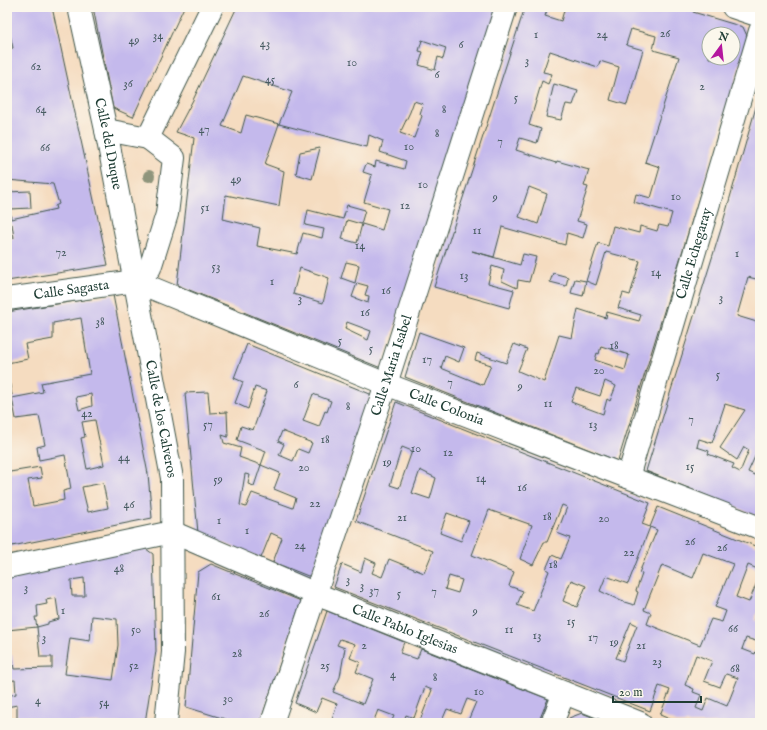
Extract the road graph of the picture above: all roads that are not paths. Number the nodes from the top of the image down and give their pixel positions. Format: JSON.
{"nodes":[{"id":1,"x":79,"y":7,"type":"edge"},
{"id":2,"x":212,"y":7,"type":"edge"},
{"id":3,"x":506,"y":7,"type":"edge"},
{"id":4,"x":733,"y":7,"type":"edge"},
{"id":5,"x":760,"y":16,"type":"edge"},
{"id":6,"x":760,"y":30,"type":"edge"},
{"id":7,"x":106,"y":130,"type":"junction"},
{"id":8,"x":148,"y":138,"type":"junction"},
{"id":9,"x":135,"y":281,"type":"junction"},
{"id":10,"x":7,"y":299,"type":"edge"},
{"id":11,"x":386,"y":384,"type":"junction"},
{"id":12,"x":628,"y":477,"type":"junction"},
{"id":13,"x":760,"y":528,"type":"edge"},
{"id":14,"x":172,"y":532,"type":"junction"},
{"id":15,"x":7,"y":567,"type":"edge"},
{"id":16,"x":316,"y":594,"type":"junction"},
{"id":17,"x":564,"y":693,"type":"junction"},
{"id":18,"x":166,"y":723,"type":"edge"},
{"id":19,"x":272,"y":723,"type":"edge"},
{"id":20,"x":552,"y":723,"type":"edge"},
{"id":21,"x":640,"y":723,"type":"edge"}],
"edges":[{"from":1,"to":7,"type":"street","name":"Calle del Duque"},
{"from":2,"to":8,"type":"street"},
{"from":3,"to":11,"type":"street","name":"Calle Maria Isabel"},
{"from":4,"to":5,"type":"street"},
{"from":6,"to":12,"type":"street","name":"Calle Echegaray"},
{"from":7,"to":8,"type":"street"},
{"from":7,"to":9,"type":"street","name":"Calle del Duque"},
{"from":8,"to":9,"type":"street"},
{"from":9,"to":10,"type":"street","name":"Calle Sagasta"},
{"from":9,"to":11,"type":"street","name":"Calle Colonia"},
{"from":9,"to":14,"type":"street","name":"Calle de los Calveros"},
{"from":11,"to":12,"type":"street","name":"Calle Colonia"},
{"from":11,"to":16,"type":"street","name":"Calle Maria Isabel"},
{"from":12,"to":13,"type":"street","name":"Calle Colonia"},
{"from":14,"to":15,"type":"street"},
{"from":14,"to":16,"type":"street","name":"Calle Pablo Iglesias"},
{"from":14,"to":18,"type":"street","name":"Calle de los Calveros"},
{"from":16,"to":17,"type":"street","name":"Calle Pablo Iglesias"},
{"from":16,"to":19,"type":"street","name":"Calle Maria Isabel"},
{"from":17,"to":20,"type":"street"},
{"from":17,"to":21,"type":"street","name":"Calle Pablo Iglesias"}]}
